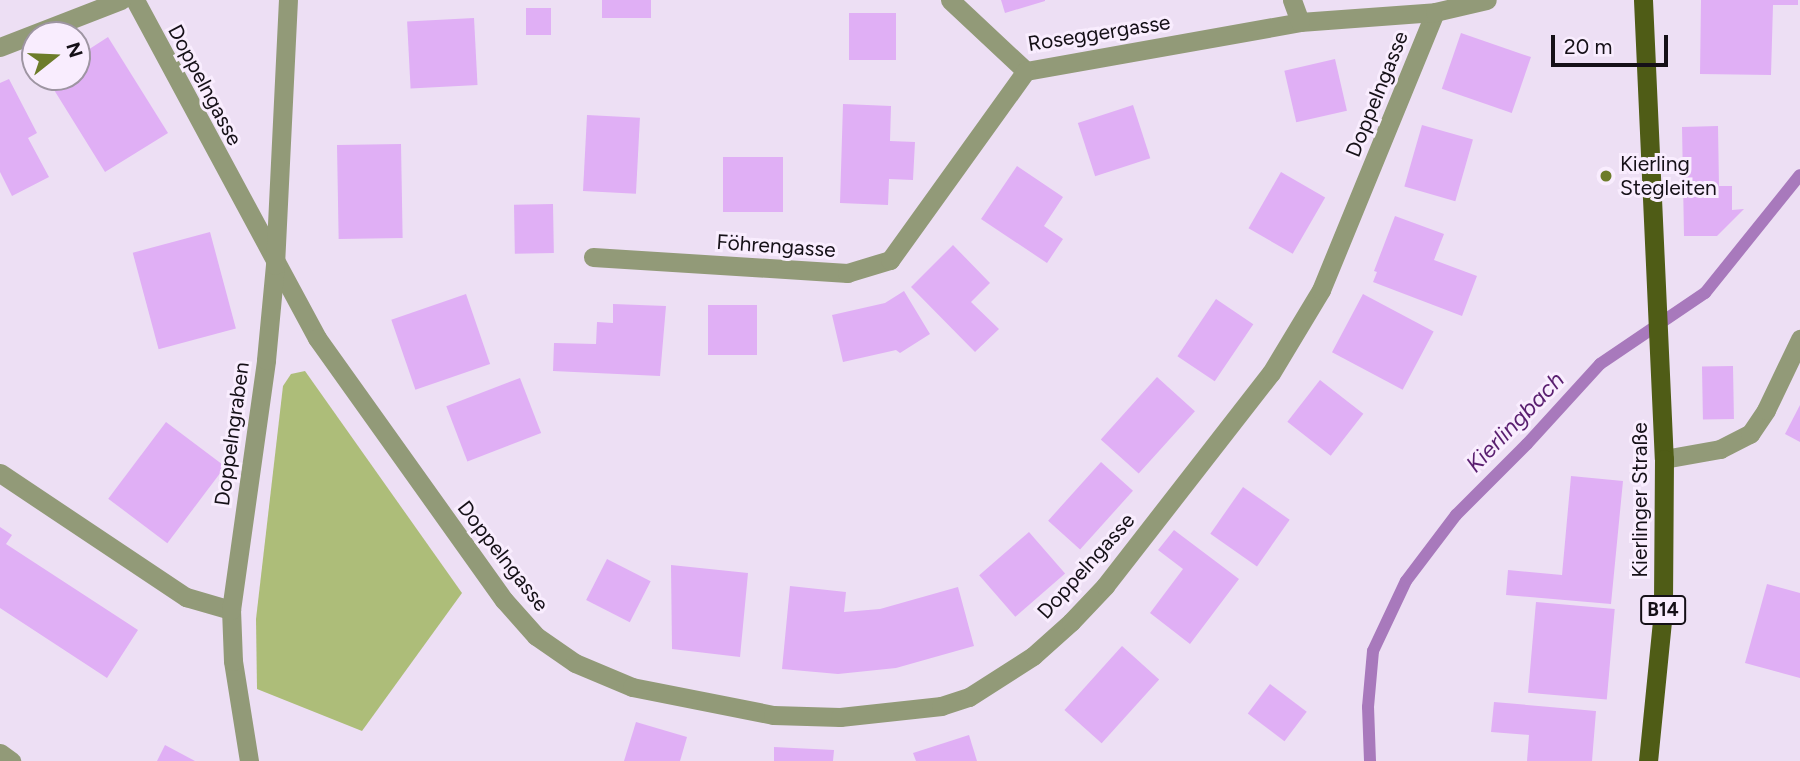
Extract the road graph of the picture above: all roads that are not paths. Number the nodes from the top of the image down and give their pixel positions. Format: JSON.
{"nodes":[{"id":1,"x":121,"y":0,"type":"edge"},
{"id":2,"x":135,"y":0,"type":"edge"},
{"id":3,"x":288,"y":0,"type":"edge"},
{"id":4,"x":950,"y":0,"type":"edge"},
{"id":5,"x":1292,"y":0,"type":"edge"},
{"id":6,"x":1487,"y":0,"type":"edge"},
{"id":7,"x":1643,"y":0,"type":"edge"},
{"id":8,"x":1435,"y":12,"type":"junction"},
{"id":9,"x":1300,"y":22,"type":"junction"},
{"id":10,"x":0,"y":47,"type":"edge"},
{"id":11,"x":1026,"y":71,"type":"junction"},
{"id":12,"x":593,"y":257,"type":"dead end"},
{"id":13,"x":275,"y":265,"type":"junction"},
{"id":14,"x":1800,"y":339,"type":"edge"},
{"id":15,"x":1664,"y":459,"type":"junction"},
{"id":16,"x":0,"y":473,"type":"edge"},
{"id":17,"x":231,"y":610,"type":"junction"},
{"id":18,"x":0,"y":753,"type":"edge"},
{"id":19,"x":10,"y":761,"type":"edge"},
{"id":20,"x":248,"y":761,"type":"edge"},
{"id":21,"x":1648,"y":761,"type":"edge"}],
"edges":[{"from":1,"to":10,"type":"street"},
{"from":2,"to":13,"type":"street","name":"Doppelngasse"},
{"from":3,"to":13,"type":"street"},
{"from":4,"to":11,"type":"street","name":"Roseggergasse"},
{"from":5,"to":9,"type":"street"},
{"from":6,"to":8,"type":"street","name":"Roseggergasse"},
{"from":7,"to":15,"type":"main road","name":"Kierlinger Straße","number":"B14"},
{"from":8,"to":9,"type":"street","name":"Roseggergasse"},
{"from":8,"to":13,"type":"street","name":"Doppelngasse"},
{"from":9,"to":11,"type":"street","name":"Roseggergasse"},
{"from":11,"to":12,"type":"street","name":"Föhrengasse"},
{"from":13,"to":17,"type":"street","name":"Doppelngraben"},
{"from":14,"to":15,"type":"street"},
{"from":15,"to":21,"type":"main road","name":"Kierlinger Straße","number":"B14"},
{"from":16,"to":17,"type":"street"},
{"from":17,"to":20,"type":"street","name":"Doppelngraben"},
{"from":18,"to":19,"type":"street"}]}
